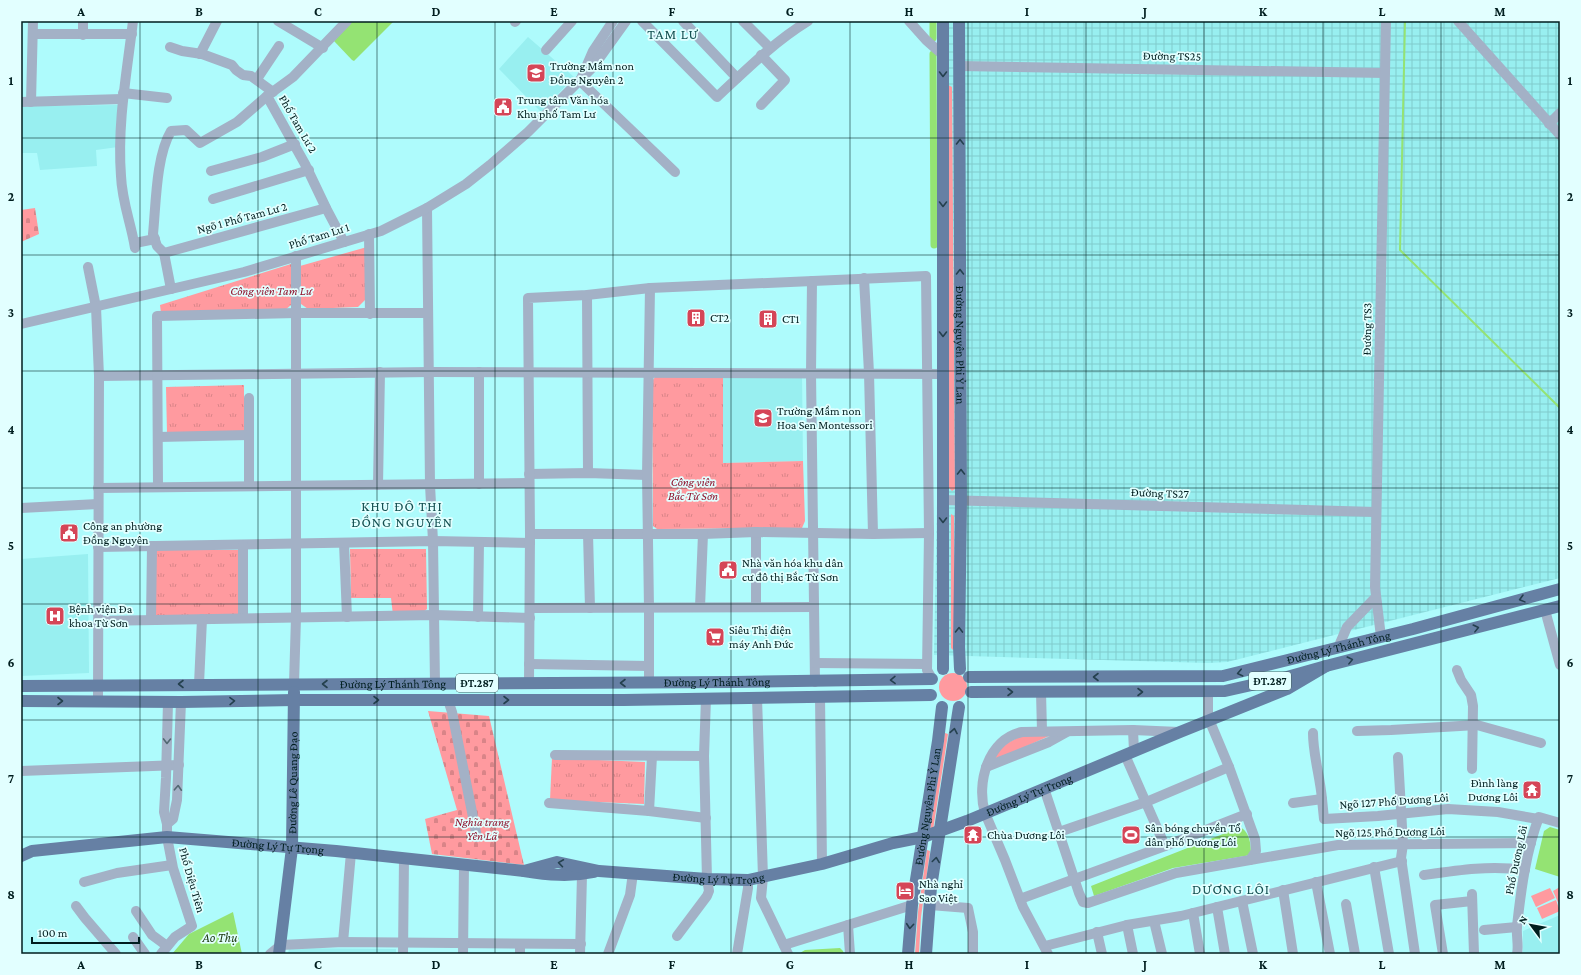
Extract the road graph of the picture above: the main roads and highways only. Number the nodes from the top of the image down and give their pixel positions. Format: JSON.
{"nodes":[{"id":1,"x":943,"y":21,"type":"edge"},
{"id":2,"x":959,"y":21,"type":"edge"},
{"id":3,"x":943,"y":55,"type":"junction"},
{"id":4,"x":959,"y":66,"type":"junction"},
{"id":5,"x":1560,"y":589,"type":"edge"},
{"id":6,"x":1560,"y":606,"type":"edge"},
{"id":7,"x":1381,"y":637,"type":"junction"},
{"id":8,"x":1384,"y":651,"type":"junction"},
{"id":9,"x":1326,"y":666,"type":"junction"},
{"id":10,"x":943,"y":669,"type":"junction"},
{"id":11,"x":964,"y":673,"type":"junction"},
{"id":12,"x":932,"y":679,"type":"junction"},
{"id":13,"x":729,"y":682,"type":"junction"},
{"id":14,"x":294,"y":684,"type":"junction"},
{"id":15,"x":21,"y":686,"type":"edge"},
{"id":16,"x":971,"y":692,"type":"junction"},
{"id":17,"x":931,"y":694,"type":"junction"},
{"id":18,"x":729,"y":698,"type":"junction"},
{"id":19,"x":294,"y":700,"type":"junction"},
{"id":20,"x":21,"y":702,"type":"edge"},
{"id":21,"x":942,"y":707,"type":"junction"},
{"id":22,"x":959,"y":707,"type":"junction"},
{"id":23,"x":940,"y":831,"type":"junction"},
{"id":24,"x":923,"y":837,"type":"junction"},
{"id":25,"x":21,"y":845,"type":"edge"},
{"id":26,"x":292,"y":848,"type":"junction"},
{"id":27,"x":27,"y":853,"type":"edge"},
{"id":28,"x":524,"y":871,"type":"junction"},
{"id":29,"x":599,"y":871,"type":"junction"},
{"id":30,"x":280,"y":950,"type":"edge"},
{"id":31,"x":908,"y":954,"type":"edge"},
{"id":32,"x":926,"y":954,"type":"edge"}],
"edges":[{"from":1,"to":3,"type":"main road","name":"Đường Nguyên Phi Ỷ Lan"},
{"from":2,"to":4,"type":"main road","name":"Đường Nguyên Phi Ỷ Lan"},
{"from":3,"to":4,"type":"main road"},
{"from":3,"to":10,"type":"main road","name":"Đường Nguyên Phi Ỷ Lan","one_way":true},
{"from":11,"to":4,"type":"main road","name":"Đường Nguyên Phi Ỷ Lan","one_way":true},
{"from":5,"to":7,"type":"main road","name":"Đường Lý Thánh Tông","number":"ĐT.287","one_way":true},
{"from":8,"to":6,"type":"main road","name":"Đường Lý Thánh Tông","number":"ĐT.287","one_way":true},
{"from":7,"to":8,"type":"main road"},
{"from":7,"to":11,"type":"main road","name":"Đường Lý Thánh Tông","number":"ĐT.287","one_way":true},
{"from":9,"to":8,"type":"main road","name":"Đường Lý Thánh Tông","number":"ĐT.287","one_way":true},
{"from":16,"to":9,"type":"main road","name":"Đường Lý Thánh Tông","number":"ĐT.287","one_way":true},
{"from":9,"to":23,"type":"main road","name":"Đường Lý Tự Trọng"},
{"from":10,"to":11,"type":"main road"},
{"from":10,"to":12,"type":"main road"},
{"from":11,"to":16,"type":"main road"},
{"from":12,"to":13,"type":"main road","name":"Đường Lý Thánh Tông","number":"ĐT.287","one_way":true},
{"from":12,"to":17,"type":"main road"},
{"from":13,"to":14,"type":"main road","name":"Đường Lý Thánh Tông","number":"ĐT.287","one_way":true},
{"from":13,"to":18,"type":"main road"},
{"from":14,"to":15,"type":"main road","name":"Đường Lý Thánh Tông","number":"ĐT.287","one_way":true},
{"from":14,"to":19,"type":"main road","name":"Đường Lê Quang Đạo"},
{"from":16,"to":22,"type":"main road"},
{"from":17,"to":18,"type":"main road","name":"Đường Lý Thánh Tông","number":"ĐT.287"},
{"from":17,"to":21,"type":"main road"},
{"from":19,"to":18,"type":"main road","name":"Đường Lý Thánh Tông","number":"ĐT.287","one_way":true},
{"from":20,"to":19,"type":"main road","name":"Đường Lý Thánh Tông","number":"ĐT.287","one_way":true},
{"from":19,"to":26,"type":"main road","name":"Đường Lê Quang Đạo"},
{"from":21,"to":22,"type":"main road"},
{"from":21,"to":24,"type":"main road","name":"Đường Nguyên Phi Ỷ Lan"},
{"from":23,"to":22,"type":"main road","name":"Đường Nguyên Phi Ỷ Lan","one_way":true},
{"from":23,"to":24,"type":"main road","name":"Đường Lý Tự Trọng"},
{"from":32,"to":23,"type":"main road","name":"Đường Nguyên Phi Ỷ Lan","one_way":true},
{"from":24,"to":29,"type":"main road","name":"Đường Lý Tự Trọng"},
{"from":24,"to":31,"type":"main road","name":"Đường Nguyên Phi Ỷ Lan","one_way":true},
{"from":25,"to":27,"type":"main road","name":"Đường Lý Tự Trọng"},
{"from":26,"to":27,"type":"main road","name":"Đường Lý Tự Trọng"},
{"from":26,"to":28,"type":"main road","name":"Đường Lý Tự Trọng"},
{"from":26,"to":30,"type":"main road","name":"Đường Lê Quang Đạo"},
{"from":28,"to":29,"type":"main road","name":"Đường Lý Tự Trọng"},
{"from":29,"to":28,"type":"main road","name":"Đường Lý Tự Trọng","one_way":true}]}
